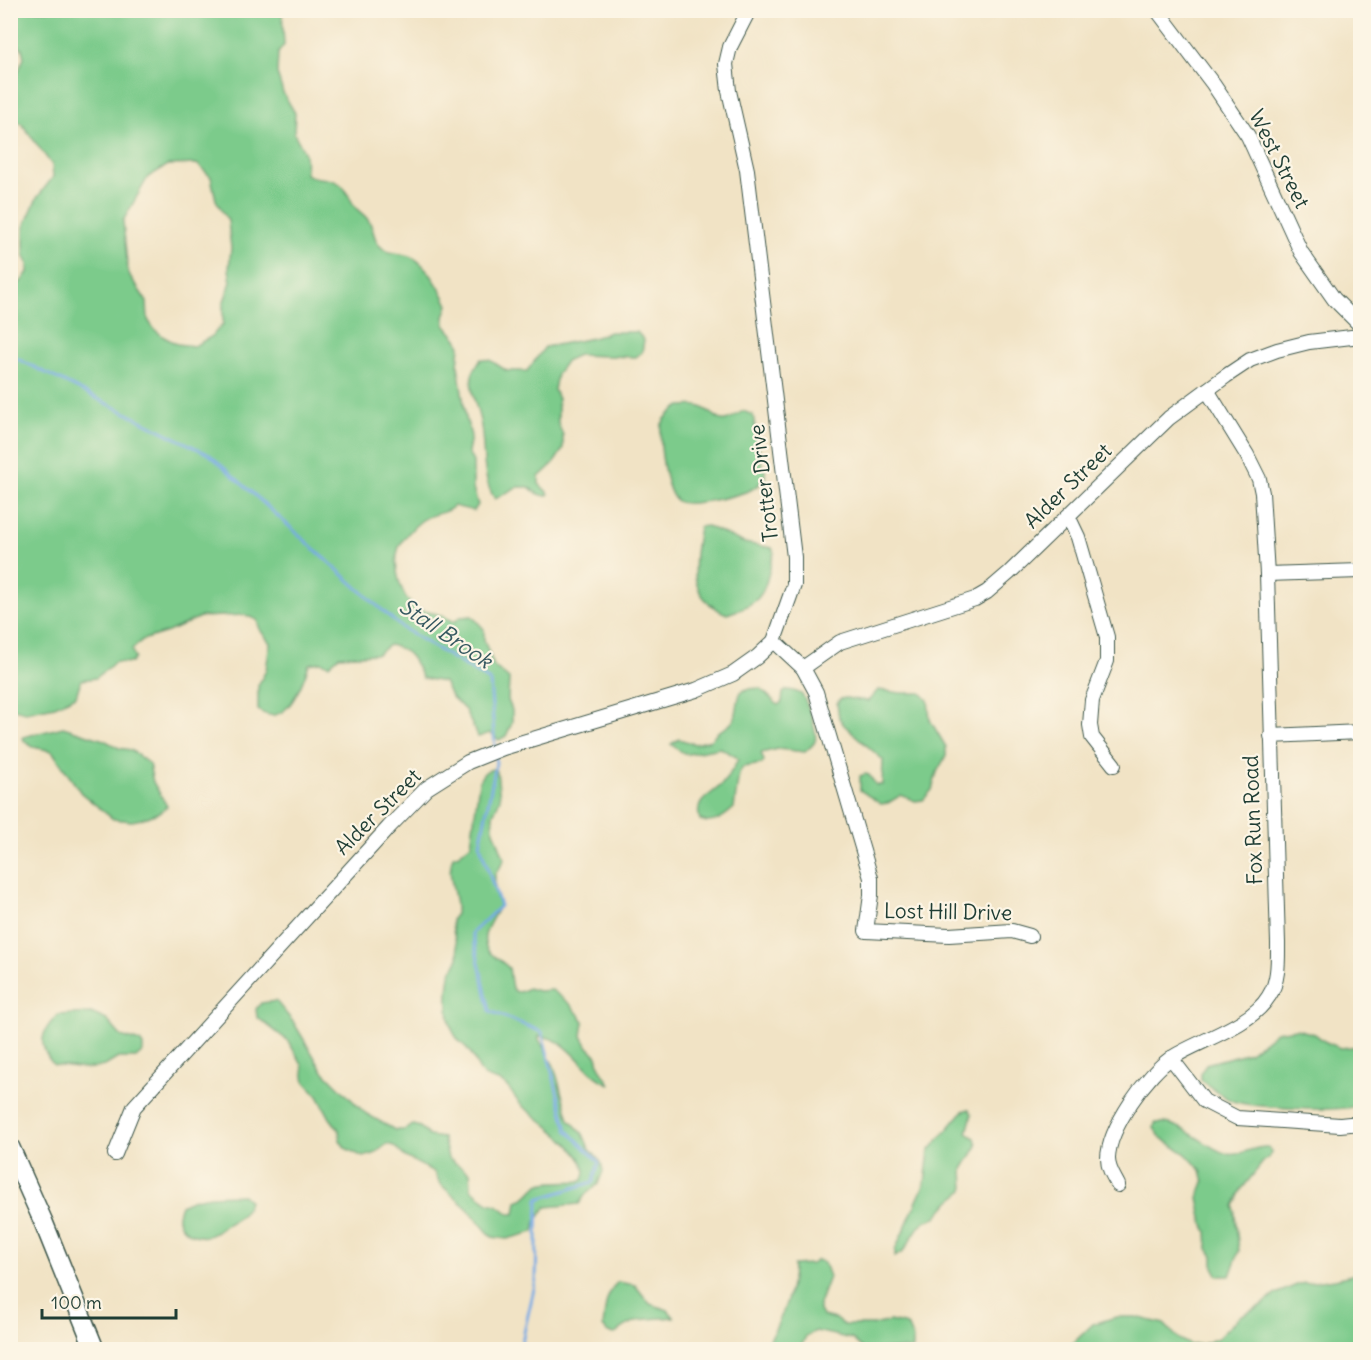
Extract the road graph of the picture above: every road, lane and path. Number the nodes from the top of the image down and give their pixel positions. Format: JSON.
{"nodes":[{"id":1,"x":749,"y":10,"type":"edge"},
{"id":2,"x":1158,"y":11,"type":"edge"},
{"id":3,"x":1360,"y":325,"type":"edge"},
{"id":4,"x":1360,"y":336,"type":"edge"},
{"id":5,"x":1207,"y":390,"type":"junction"},
{"id":6,"x":1068,"y":516,"type":"junction"},
{"id":7,"x":1360,"y":571,"type":"edge"},
{"id":8,"x":1267,"y":574,"type":"junction"},
{"id":9,"x":774,"y":641,"type":"junction"},
{"id":10,"x":803,"y":668,"type":"junction"},
{"id":11,"x":1360,"y":732,"type":"edge"},
{"id":12,"x":1271,"y":736,"type":"junction"},
{"id":13,"x":1114,"y":765,"type":"dead end"},
{"id":14,"x":1030,"y":936,"type":"dead end"},
{"id":15,"x":1171,"y":1058,"type":"junction"},
{"id":16,"x":1360,"y":1124,"type":"edge"},
{"id":17,"x":10,"y":1146,"type":"edge"},
{"id":18,"x":115,"y":1154,"type":"dead end"},
{"id":19,"x":1118,"y":1185,"type":"dead end"},
{"id":20,"x":95,"y":1350,"type":"edge"}],
"edges":[{"from":1,"to":9,"type":"street","name":"Trotter Drive"},
{"from":2,"to":3,"type":"street","name":"West Street"},
{"from":4,"to":5,"type":"street","name":"Alder Street"},
{"from":5,"to":6,"type":"street","name":"Alder Street"},
{"from":5,"to":8,"type":"street","name":"Fox Run Road"},
{"from":6,"to":10,"type":"street","name":"Alder Street"},
{"from":6,"to":13,"type":"street"},
{"from":7,"to":8,"type":"street"},
{"from":8,"to":12,"type":"street","name":"Fox Run Road"},
{"from":9,"to":10,"type":"street"},
{"from":9,"to":18,"type":"street","name":"Alder Street"},
{"from":10,"to":14,"type":"street","name":"Lost Hill Drive"},
{"from":11,"to":12,"type":"street"},
{"from":12,"to":15,"type":"street","name":"Fox Run Road"},
{"from":15,"to":16,"type":"street"},
{"from":15,"to":19,"type":"street","name":"Fox Run Road"},
{"from":17,"to":20,"type":"highway"}]}
